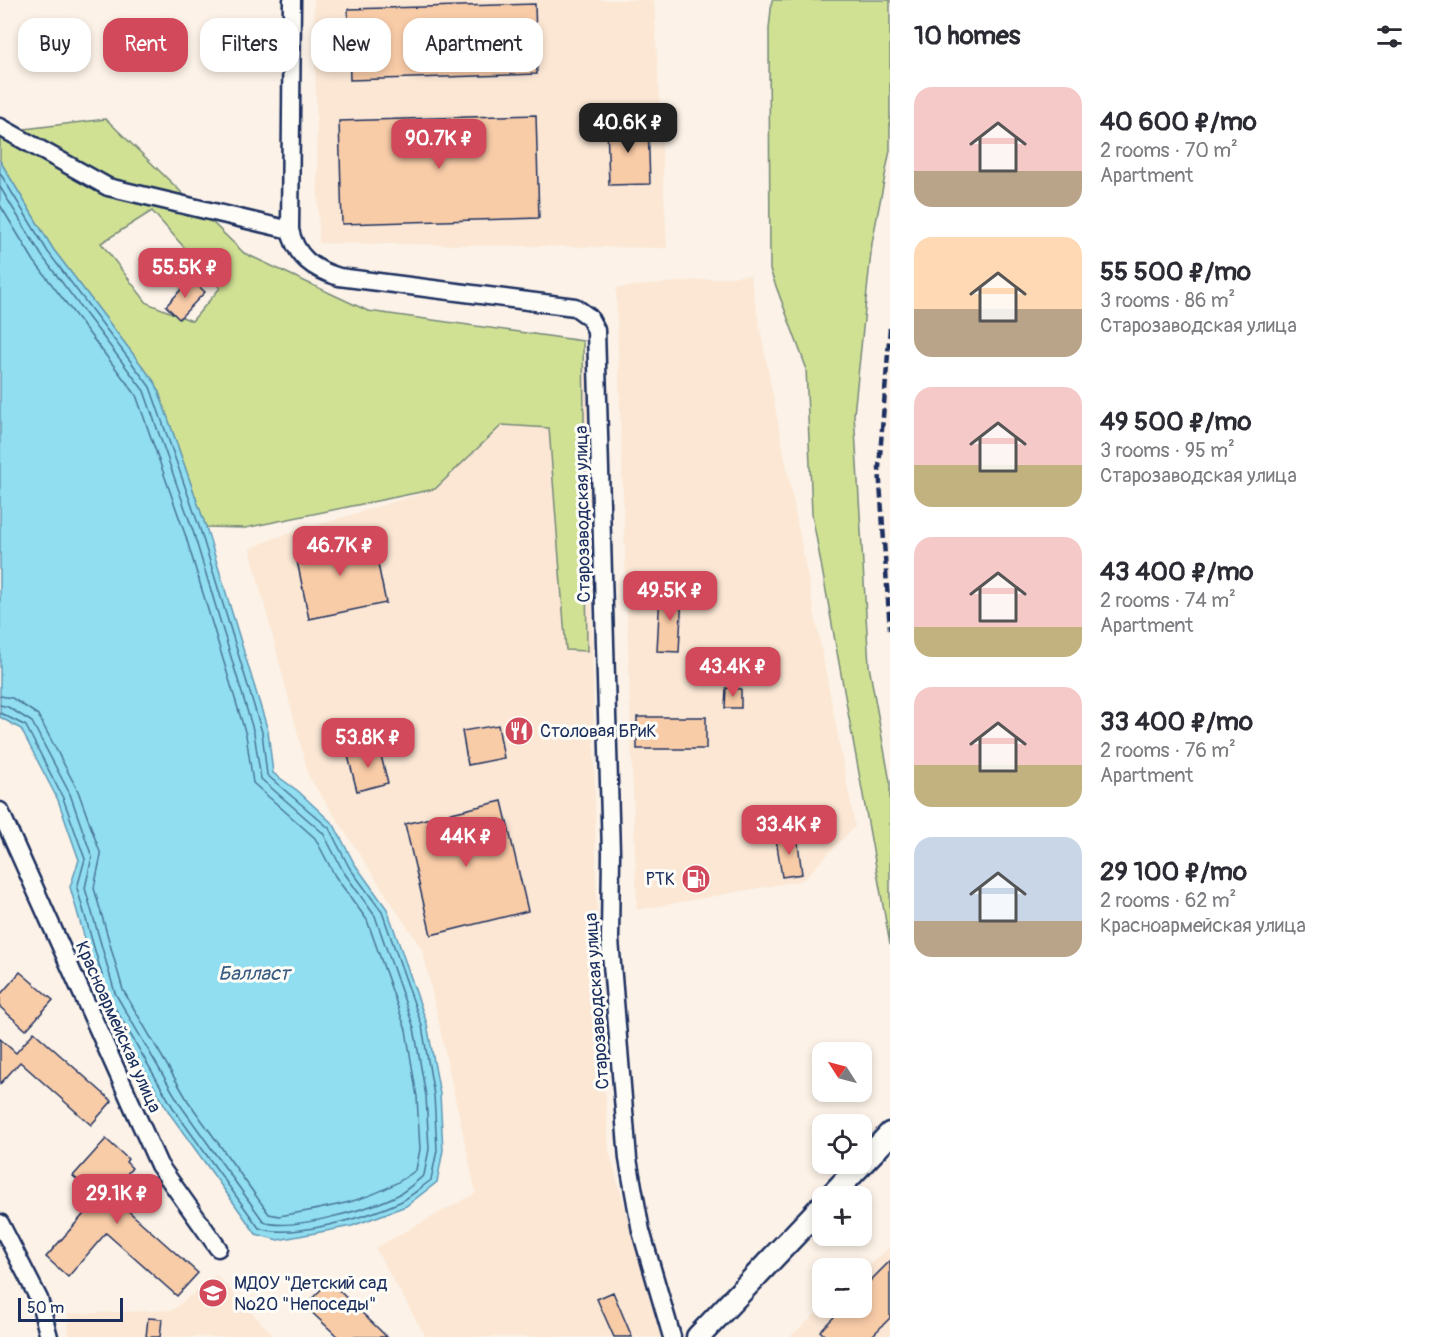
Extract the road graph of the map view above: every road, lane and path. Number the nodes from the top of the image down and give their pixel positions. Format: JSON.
{"nodes":[{"id":1,"x":292,"y":0,"type":"edge"},
{"id":2,"x":0,"y":127,"type":"edge"},
{"id":3,"x":290,"y":230,"type":"junction"},
{"id":4,"x":0,"y":811,"type":"edge"},
{"id":5,"x":890,"y":1134,"type":"edge"},
{"id":6,"x":841,"y":1186,"type":"edge"},
{"id":7,"x":812,"y":1217,"type":"edge"},
{"id":8,"x":0,"y":1223,"type":"edge"},
{"id":9,"x":218,"y":1248,"type":"dead end"},
{"id":10,"x":49,"y":1337,"type":"edge"},
{"id":11,"x":672,"y":1337,"type":"edge"},
{"id":12,"x":698,"y":1337,"type":"edge"}],
"edges":[{"from":1,"to":3,"type":"street","name":"Старозаводская улица"},
{"from":2,"to":3,"type":"street"},
{"from":3,"to":11,"type":"street","name":"Старозаводская улица"},
{"from":4,"to":9,"type":"street","name":"Красноармейская улица"},
{"from":5,"to":6,"type":"main road"},
{"from":7,"to":12,"type":"main road"},
{"from":8,"to":10,"type":"street"}]}
